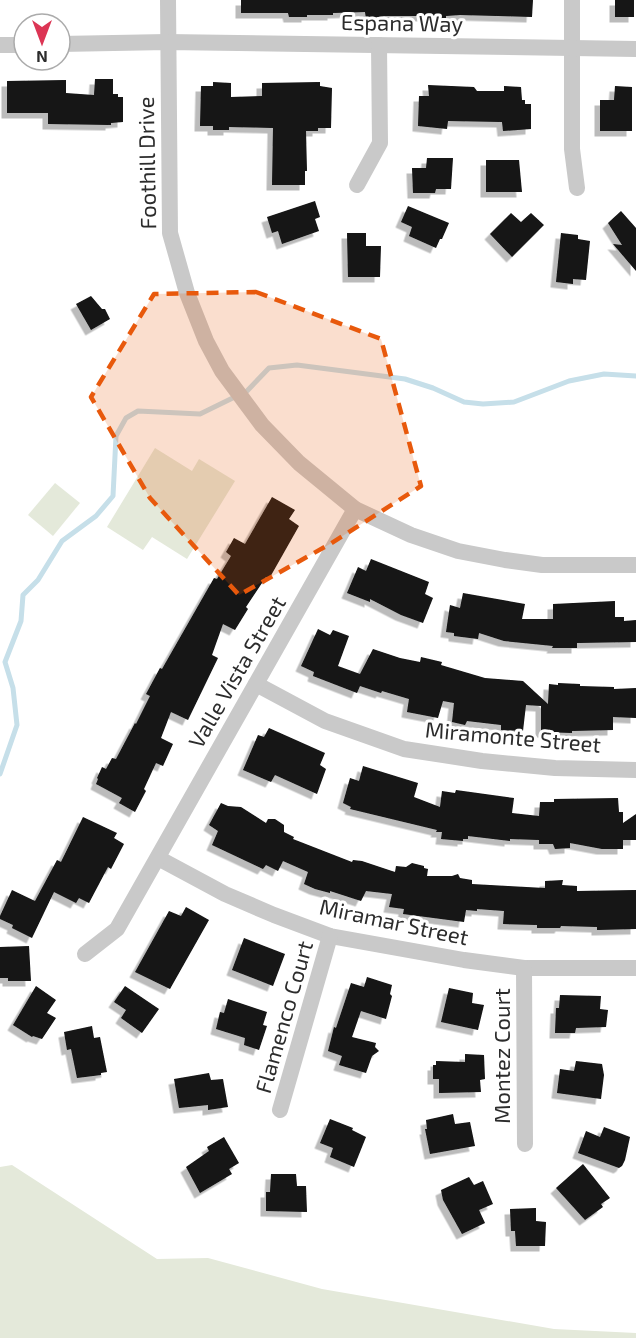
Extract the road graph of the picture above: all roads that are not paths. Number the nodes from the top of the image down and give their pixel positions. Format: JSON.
{"nodes":[{"id":1,"x":168,"y":0,"type":"edge"},
{"id":2,"x":572,"y":0,"type":"edge"},
{"id":3,"x":167,"y":42,"type":"junction"},
{"id":4,"x":72,"y":44,"type":"edge"},
{"id":5,"x":379,"y":45,"type":"junction"},
{"id":6,"x":572,"y":48,"type":"junction"},
{"id":7,"x":636,"y":49,"type":"edge"},
{"id":8,"x":357,"y":185,"type":"dead end"},
{"id":9,"x":577,"y":188,"type":"dead end"},
{"id":10,"x":356,"y":509,"type":"junction"},
{"id":11,"x":636,"y":565,"type":"edge"},
{"id":12,"x":256,"y":684,"type":"junction"},
{"id":13,"x":636,"y":770,"type":"edge"},
{"id":14,"x":158,"y":858,"type":"junction"},
{"id":15,"x":330,"y":936,"type":"junction"},
{"id":16,"x":85,"y":954,"type":"dead end"},
{"id":17,"x":524,"y":968,"type":"junction"},
{"id":18,"x":636,"y":968,"type":"edge"},
{"id":19,"x":280,"y":1110,"type":"dead end"},
{"id":20,"x":525,"y":1144,"type":"dead end"}],
"edges":[{"from":1,"to":3,"type":"street","name":"Foothill Drive"},
{"from":2,"to":6,"type":"street"},
{"from":3,"to":4,"type":"street","name":"Espana Way"},
{"from":3,"to":5,"type":"street","name":"Espana Way"},
{"from":3,"to":10,"type":"street","name":"Foothill Drive"},
{"from":5,"to":6,"type":"street","name":"Espana Way"},
{"from":5,"to":8,"type":"street"},
{"from":6,"to":7,"type":"street","name":"Espana Way"},
{"from":6,"to":9,"type":"street"},
{"from":10,"to":11,"type":"street","name":"Foothill Drive"},
{"from":10,"to":12,"type":"street","name":"Valle Vista Street"},
{"from":12,"to":13,"type":"street","name":"Miramonte Street"},
{"from":12,"to":14,"type":"street","name":"Valle Vista Street"},
{"from":14,"to":15,"type":"street","name":"Miramar Street"},
{"from":14,"to":16,"type":"street","name":"Valle Vista Street"},
{"from":15,"to":17,"type":"street","name":"Miramar Street"},
{"from":15,"to":19,"type":"street","name":"Flamenco Court"},
{"from":17,"to":18,"type":"street","name":"Miramar Street"},
{"from":17,"to":20,"type":"street","name":"Montez Court"}]}
